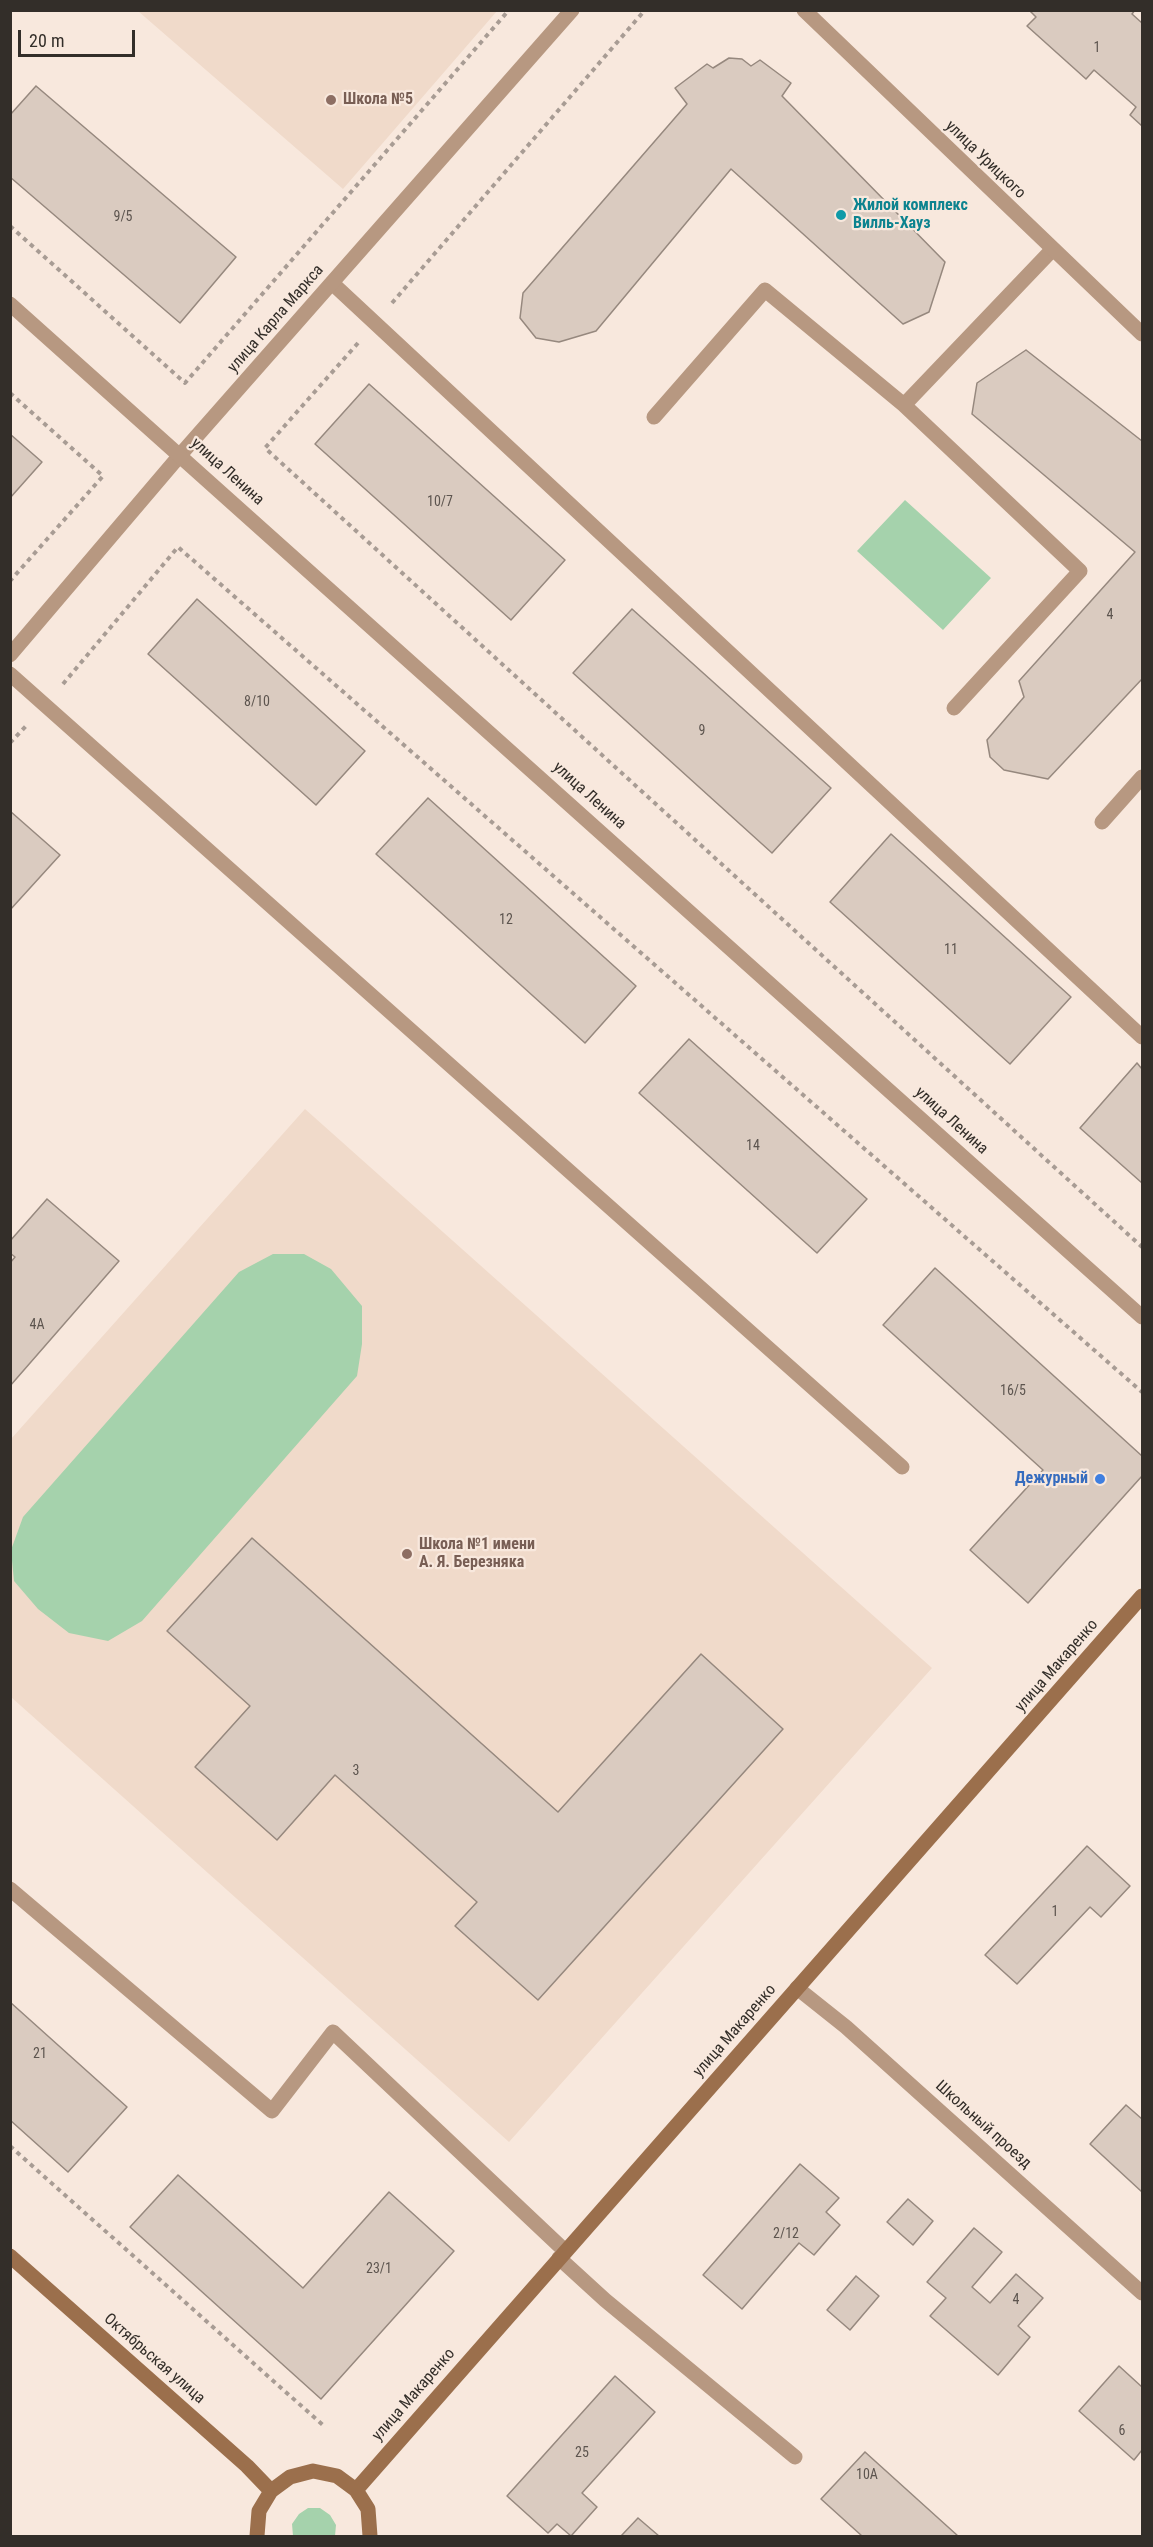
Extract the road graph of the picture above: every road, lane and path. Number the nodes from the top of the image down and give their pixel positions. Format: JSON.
{"nodes":[{"id":1,"x":509,"y":10,"type":"edge"},
{"id":2,"x":572,"y":10,"type":"edge"},
{"id":3,"x":645,"y":10,"type":"edge"},
{"id":4,"x":804,"y":10,"type":"edge"},
{"id":5,"x":10,"y":226,"type":"edge"},
{"id":6,"x":1052,"y":250,"type":"junction"},
{"id":7,"x":332,"y":283,"type":"junction"},
{"id":8,"x":10,"y":304,"type":"edge"},
{"id":9,"x":376,"y":322,"type":"junction"},
{"id":10,"x":1143,"y":334,"type":"edge"},
{"id":11,"x":10,"y":393,"type":"edge"},
{"id":12,"x":904,"y":405,"type":"junction"},
{"id":13,"x":654,"y":417,"type":"dead end"},
{"id":14,"x":181,"y":454,"type":"junction"},
{"id":15,"x":10,"y":581,"type":"edge"},
{"id":16,"x":10,"y":655,"type":"edge"},
{"id":17,"x":10,"y":674,"type":"edge"},
{"id":18,"x":45,"y":704,"type":"junction"},
{"id":19,"x":954,"y":708,"type":"dead end"},
{"id":20,"x":10,"y":743,"type":"edge"},
{"id":21,"x":1143,"y":777,"type":"edge"},
{"id":22,"x":1102,"y":822,"type":"dead end"},
{"id":23,"x":1143,"y":1036,"type":"edge"},
{"id":24,"x":1143,"y":1247,"type":"edge"},
{"id":25,"x":1143,"y":1317,"type":"edge"},
{"id":26,"x":1143,"y":1392,"type":"edge"},
{"id":27,"x":902,"y":1467,"type":"dead end"},
{"id":28,"x":1143,"y":1596,"type":"edge"},
{"id":29,"x":10,"y":1889,"type":"edge"},
{"id":30,"x":797,"y":1988,"type":"junction"},
{"id":31,"x":10,"y":2146,"type":"edge"},
{"id":32,"x":562,"y":2254,"type":"junction"},
{"id":33,"x":10,"y":2256,"type":"edge"},
{"id":34,"x":1143,"y":2293,"type":"edge"},
{"id":35,"x":325,"y":2427,"type":"dead end"},
{"id":36,"x":795,"y":2457,"type":"dead end"},
{"id":37,"x":356,"y":2490,"type":"junction"},
{"id":38,"x":271,"y":2491,"type":"junction"},
{"id":39,"x":257,"y":2536,"type":"edge"},
{"id":40,"x":370,"y":2536,"type":"edge"}],
"edges":[{"from":1,"to":5,"type":"path"},
{"from":2,"to":7,"type":"street","name":"улица Карла Маркса"},
{"from":3,"to":9,"type":"path"},
{"from":4,"to":6,"type":"street","name":"улица Урицкого"},
{"from":6,"to":10,"type":"street","name":"улица Урицкого"},
{"from":6,"to":12,"type":"street"},
{"from":7,"to":9,"type":"street"},
{"from":7,"to":14,"type":"street","name":"улица Карла Маркса"},
{"from":8,"to":14,"type":"street","name":"улица Ленина"},
{"from":9,"to":23,"type":"street"},
{"from":9,"to":24,"type":"path"},
{"from":11,"to":15,"type":"path"},
{"from":12,"to":13,"type":"street"},
{"from":12,"to":19,"type":"street"},
{"from":14,"to":16,"type":"street","name":"улица Карла Маркса"},
{"from":14,"to":25,"type":"street","name":"улица Ленина"},
{"from":17,"to":18,"type":"street"},
{"from":18,"to":20,"type":"path"},
{"from":18,"to":26,"type":"path"},
{"from":18,"to":27,"type":"street"},
{"from":21,"to":22,"type":"street"},
{"from":28,"to":30,"type":"main road","name":"улица Макаренко"},
{"from":29,"to":32,"type":"street"},
{"from":30,"to":32,"type":"main road","name":"улица Макаренко"},
{"from":30,"to":34,"type":"street","name":"Школьный проезд"},
{"from":31,"to":35,"type":"path"},
{"from":32,"to":36,"type":"street"},
{"from":32,"to":37,"type":"main road","name":"улица Макаренко"},
{"from":33,"to":38,"type":"main road","name":"Октябрьская улица"},
{"from":37,"to":38,"type":"main road"},
{"from":37,"to":40,"type":"main road"},
{"from":38,"to":39,"type":"main road"}]}
